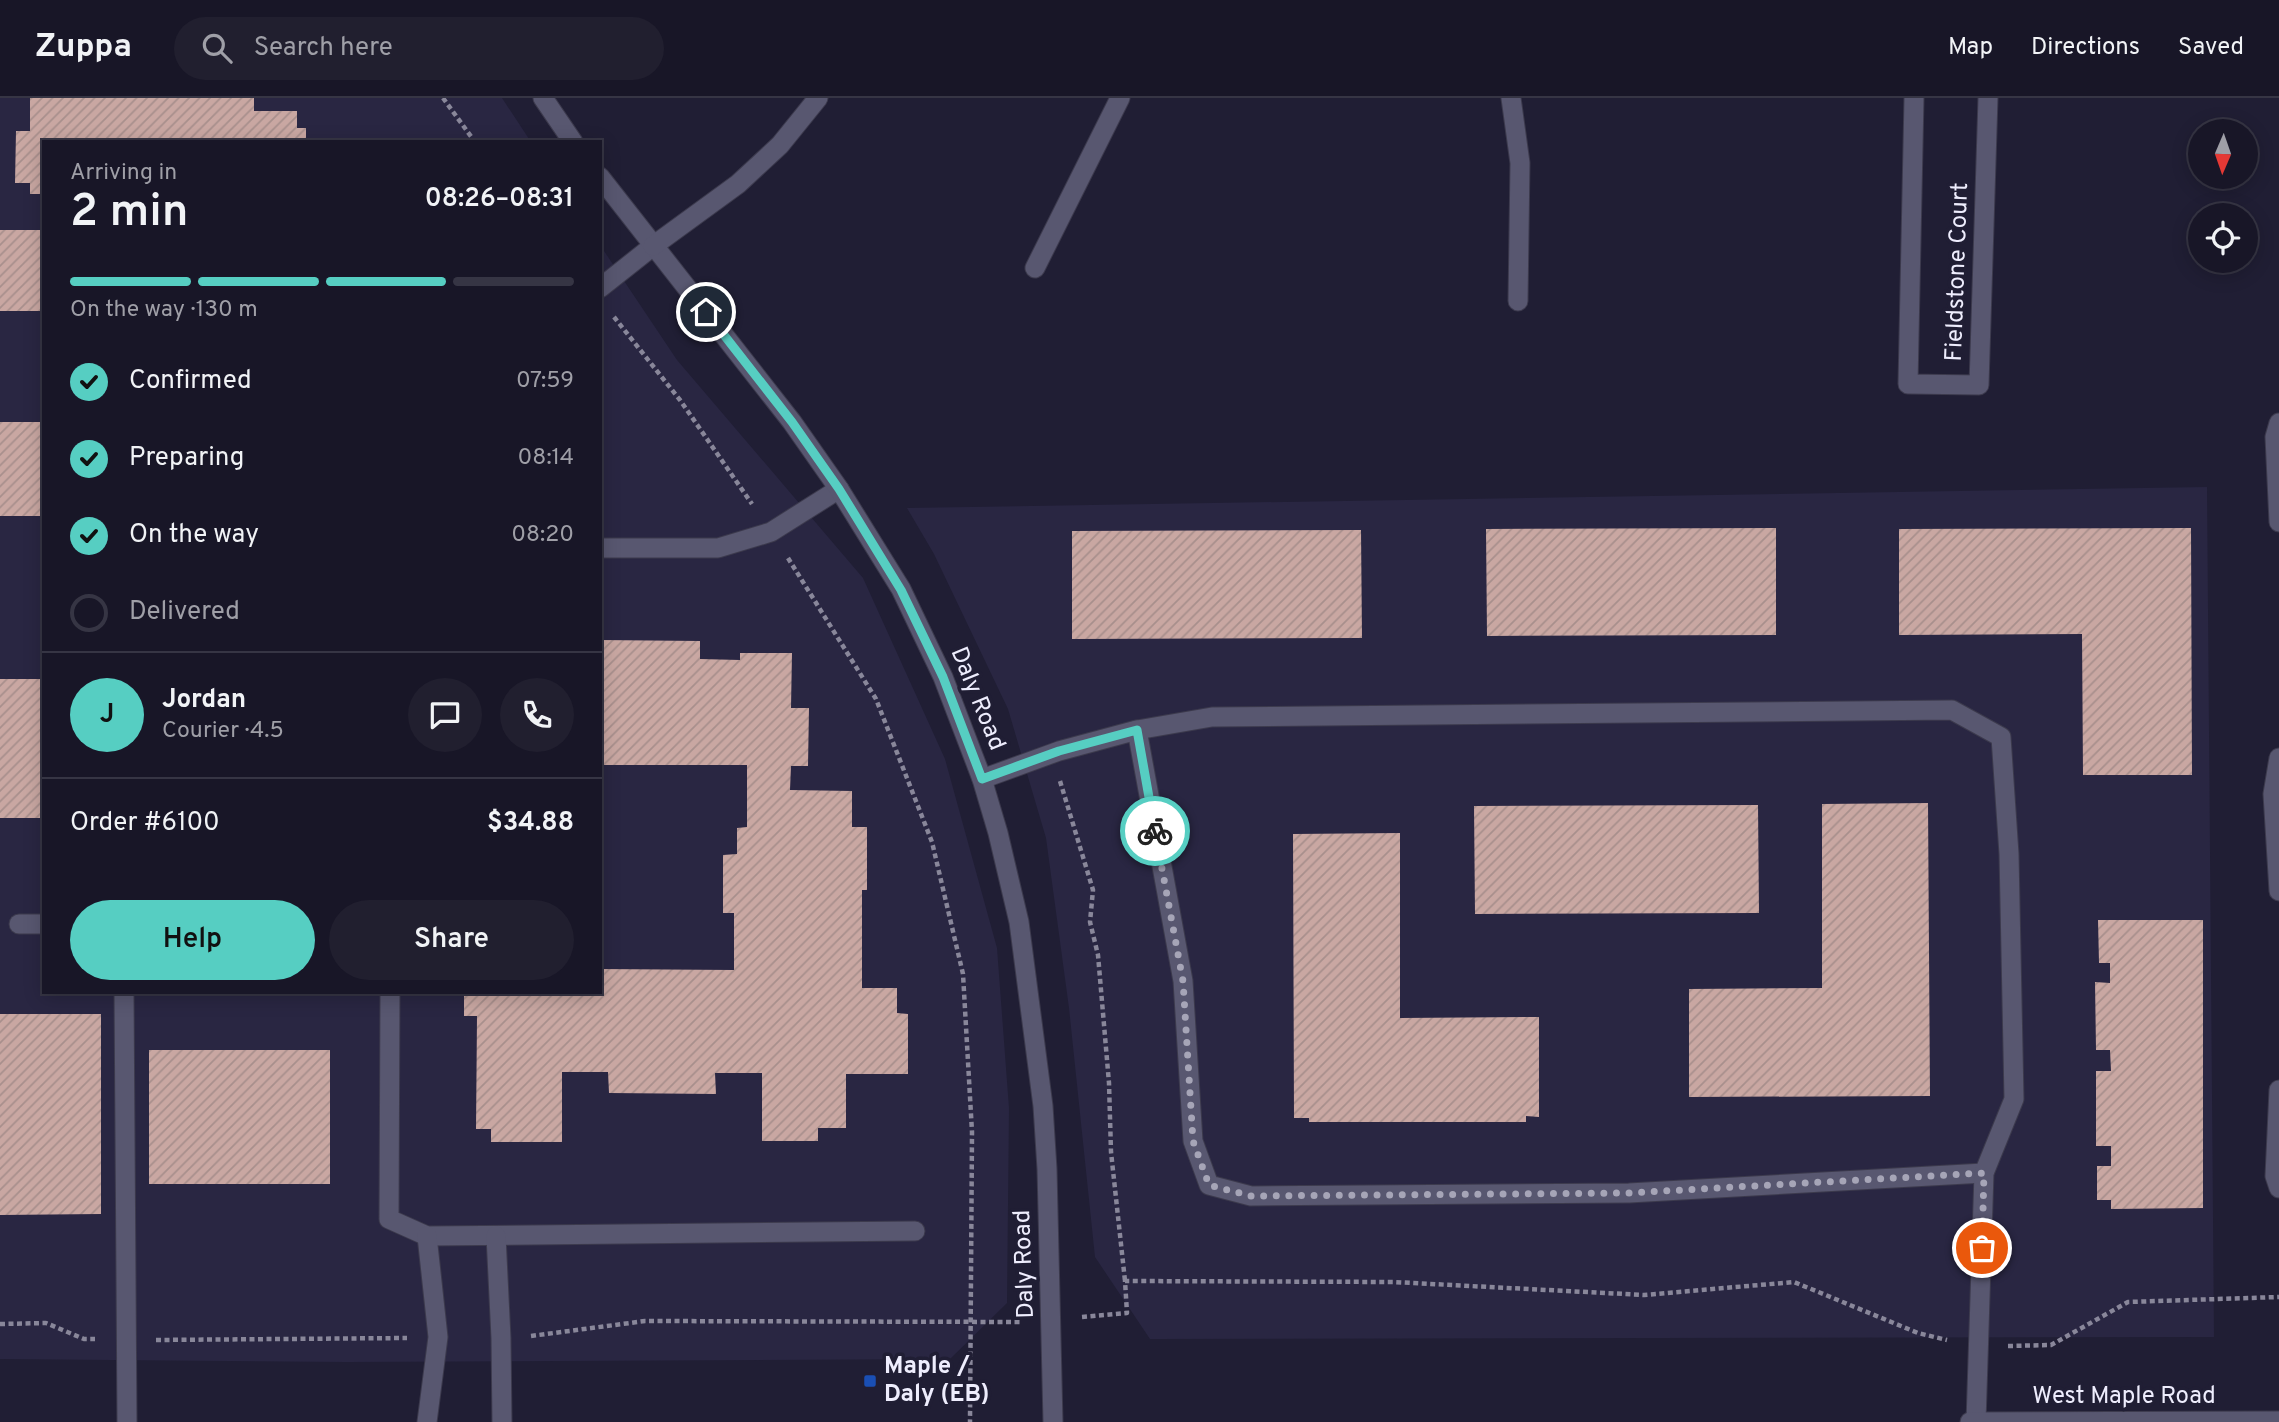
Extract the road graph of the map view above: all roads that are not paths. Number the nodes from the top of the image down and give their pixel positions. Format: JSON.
{"nodes":[{"id":1,"x":543,"y":98,"type":"edge"},
{"id":2,"x":818,"y":98,"type":"edge"},
{"id":3,"x":1120,"y":98,"type":"edge"},
{"id":4,"x":1511,"y":98,"type":"edge"},
{"id":5,"x":1914,"y":98,"type":"edge"},
{"id":6,"x":1988,"y":98,"type":"edge"},
{"id":7,"x":572,"y":140,"type":"edge"},
{"id":8,"x":602,"y":180,"type":"edge"},
{"id":9,"x":653,"y":246,"type":"junction"},
{"id":10,"x":1035,"y":268,"type":"dead end"},
{"id":11,"x":602,"y":286,"type":"edge"},
{"id":12,"x":1518,"y":300,"type":"dead end"},
{"id":13,"x":2279,"y":423,"type":"edge"},
{"id":14,"x":839,"y":489,"type":"junction"},
{"id":15,"x":2279,"y":522,"type":"edge"},
{"id":16,"x":602,"y":548,"type":"edge"},
{"id":17,"x":1137,"y":730,"type":"junction"},
{"id":18,"x":2279,"y":758,"type":"edge"},
{"id":19,"x":982,"y":779,"type":"junction"},
{"id":20,"x":2279,"y":891,"type":"edge"},
{"id":21,"x":19,"y":924,"type":"dead end"},
{"id":22,"x":42,"y":924,"type":"edge"},
{"id":23,"x":124,"y":994,"type":"edge"},
{"id":24,"x":390,"y":994,"type":"edge"},
{"id":25,"x":2279,"y":1090,"type":"edge"},
{"id":26,"x":1984,"y":1173,"type":"junction"},
{"id":27,"x":2279,"y":1188,"type":"edge"},
{"id":28,"x":915,"y":1231,"type":"dead end"},
{"id":29,"x":427,"y":1236,"type":"junction"},
{"id":30,"x":496,"y":1236,"type":"junction"},
{"id":31,"x":2279,"y":1421,"type":"edge"},
{"id":32,"x":127,"y":1422,"type":"edge"},
{"id":33,"x":427,"y":1422,"type":"edge"},
{"id":34,"x":502,"y":1422,"type":"edge"},
{"id":35,"x":1053,"y":1422,"type":"edge"},
{"id":36,"x":1970,"y":1422,"type":"edge"},
{"id":37,"x":1976,"y":1422,"type":"edge"}],
"edges":[{"from":1,"to":7,"type":"street"},
{"from":2,"to":9,"type":"street"},
{"from":3,"to":10,"type":"street"},
{"from":4,"to":12,"type":"street"},
{"from":5,"to":6,"type":"street","name":"Fieldstone Court"},
{"from":8,"to":9,"type":"street","name":"Daly Road"},
{"from":9,"to":11,"type":"street"},
{"from":9,"to":14,"type":"street","name":"Daly Road"},
{"from":13,"to":15,"type":"street"},
{"from":14,"to":16,"type":"street"},
{"from":14,"to":19,"type":"street","name":"Daly Road"},
{"from":17,"to":19,"type":"street"},
{"from":17,"to":26,"type":"street"},
{"from":17,"to":26,"type":"street"},
{"from":18,"to":20,"type":"street"},
{"from":19,"to":35,"type":"street","name":"Daly Road"},
{"from":21,"to":22,"type":"street"},
{"from":23,"to":32,"type":"street"},
{"from":24,"to":29,"type":"street"},
{"from":25,"to":27,"type":"street"},
{"from":26,"to":37,"type":"street"},
{"from":28,"to":30,"type":"street"},
{"from":29,"to":30,"type":"street"},
{"from":29,"to":33,"type":"street"},
{"from":30,"to":34,"type":"street"},
{"from":31,"to":37,"type":"street","name":"West Maple Road"},
{"from":36,"to":37,"type":"street","name":"West Maple Road"}]}
